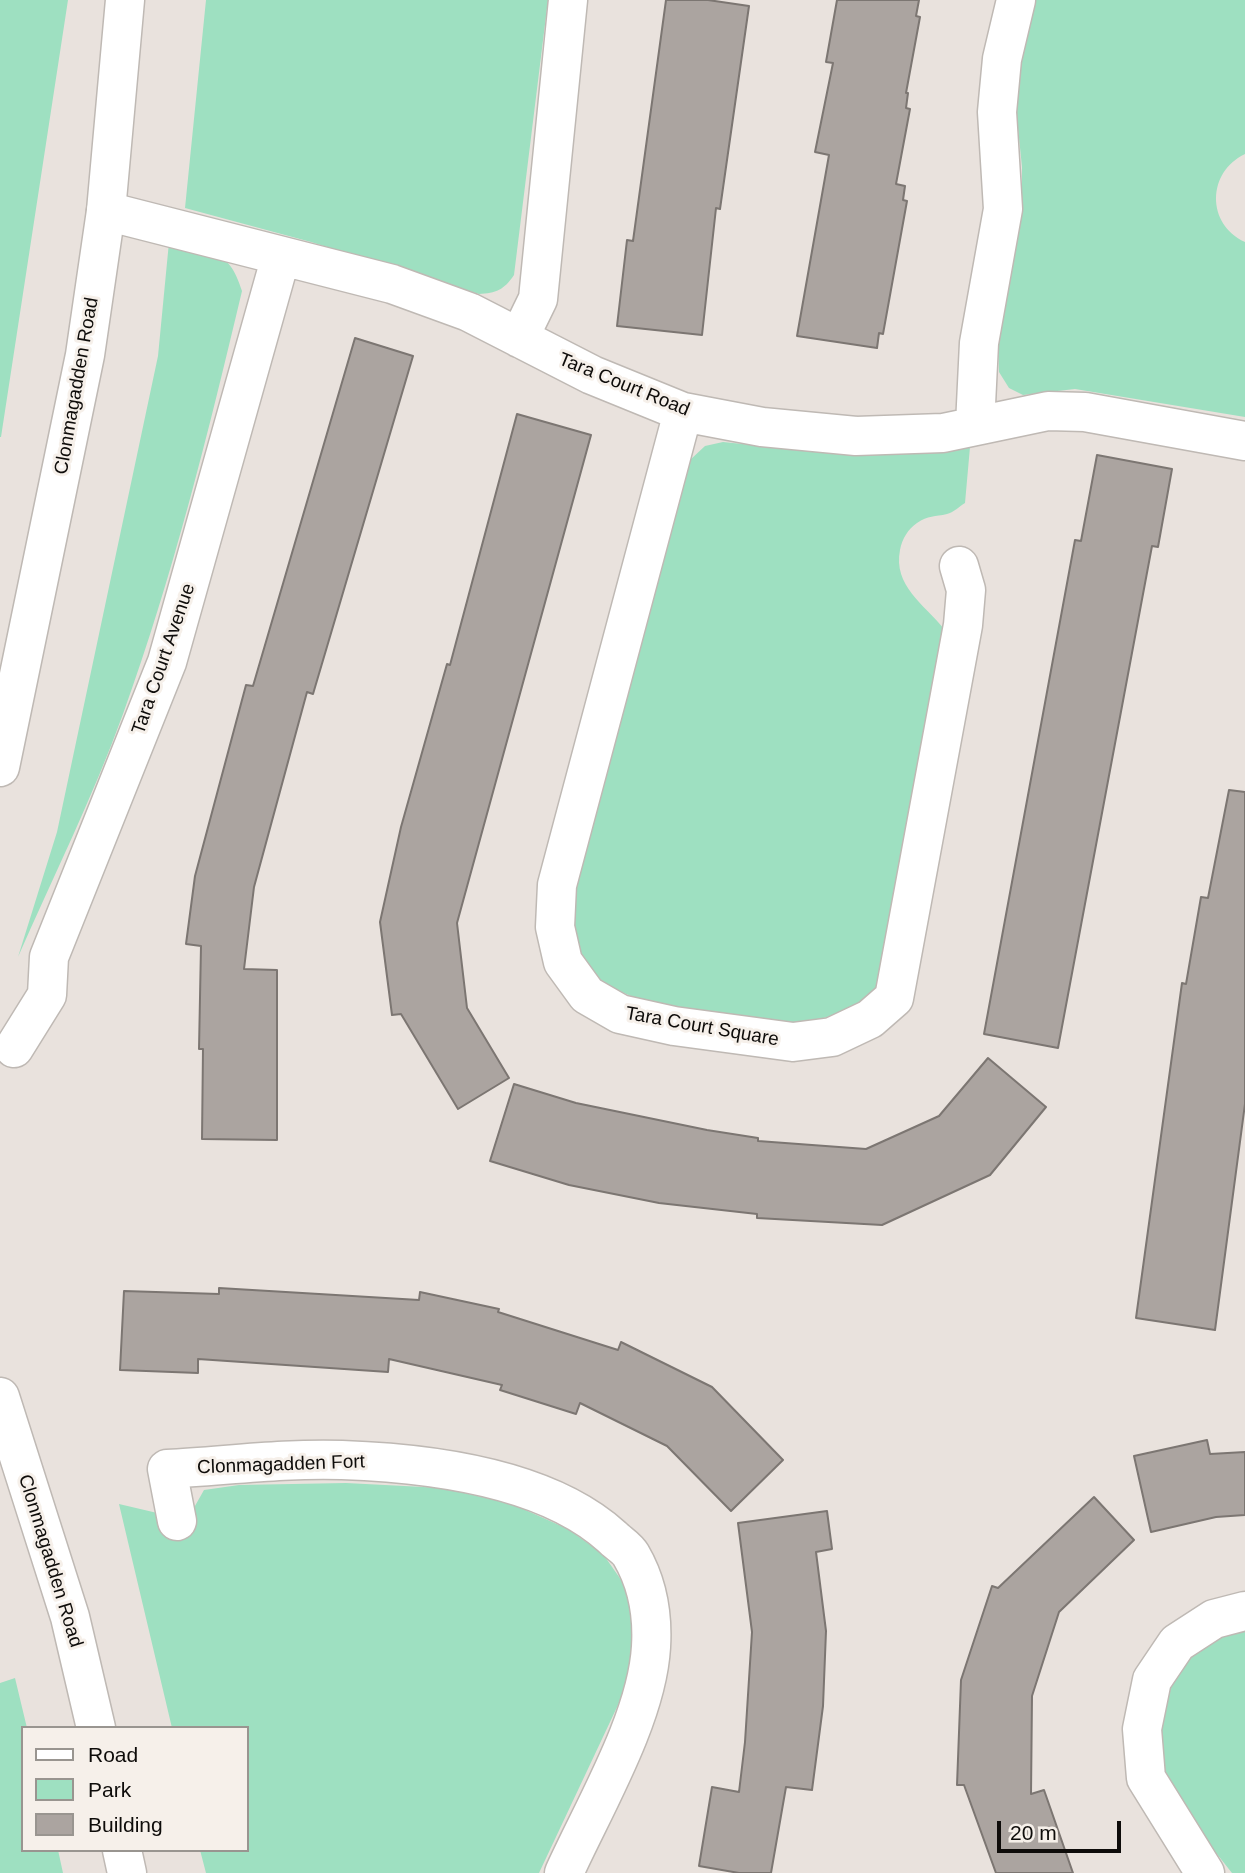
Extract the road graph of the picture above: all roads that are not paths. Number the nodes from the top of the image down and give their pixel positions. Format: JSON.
{"nodes":[{"id":1,"x":125,"y":0,"type":"edge"},
{"id":2,"x":568,"y":0,"type":"edge"},
{"id":3,"x":1016,"y":0,"type":"edge"},
{"id":4,"x":106,"y":211,"type":"junction"},
{"id":5,"x":281,"y":256,"type":"junction"},
{"id":6,"x":519,"y":338,"type":"junction"},
{"id":7,"x":683,"y":412,"type":"junction"},
{"id":8,"x":975,"y":425,"type":"junction"},
{"id":9,"x":1245,"y":441,"type":"edge"},
{"id":10,"x":959,"y":566,"type":"dead end"},
{"id":11,"x":0,"y":767,"type":"edge"},
{"id":12,"x":14,"y":1048,"type":"dead end"},
{"id":13,"x":0,"y":1396,"type":"edge"},
{"id":14,"x":177,"y":1521,"type":"dead end"},
{"id":15,"x":1245,"y":1611,"type":"edge"},
{"id":16,"x":96,"y":1726,"type":"edge"},
{"id":17,"x":122,"y":1852,"type":"edge"},
{"id":18,"x":127,"y":1873,"type":"edge"},
{"id":19,"x":564,"y":1873,"type":"edge"},
{"id":20,"x":1205,"y":1873,"type":"edge"}],
"edges":[{"from":1,"to":4,"type":"street","name":"Clonmagadden Road"},
{"from":2,"to":6,"type":"street"},
{"from":3,"to":8,"type":"street"},
{"from":4,"to":5,"type":"street","name":"Tara Court Road"},
{"from":4,"to":11,"type":"street","name":"Clonmagadden Road"},
{"from":5,"to":6,"type":"street","name":"Tara Court Road"},
{"from":5,"to":12,"type":"street","name":"Tara Court Avenue"},
{"from":6,"to":7,"type":"street","name":"Tara Court Road"},
{"from":7,"to":8,"type":"street","name":"Tara Court Road"},
{"from":7,"to":10,"type":"street","name":"Tara Court Square"},
{"from":8,"to":9,"type":"street","name":"Tara Court Road"},
{"from":13,"to":16,"type":"street","name":"Clonmagadden Road"},
{"from":14,"to":19,"type":"street","name":"Clonmagadden Fort"},
{"from":15,"to":20,"type":"street"},
{"from":17,"to":18,"type":"street"}]}
